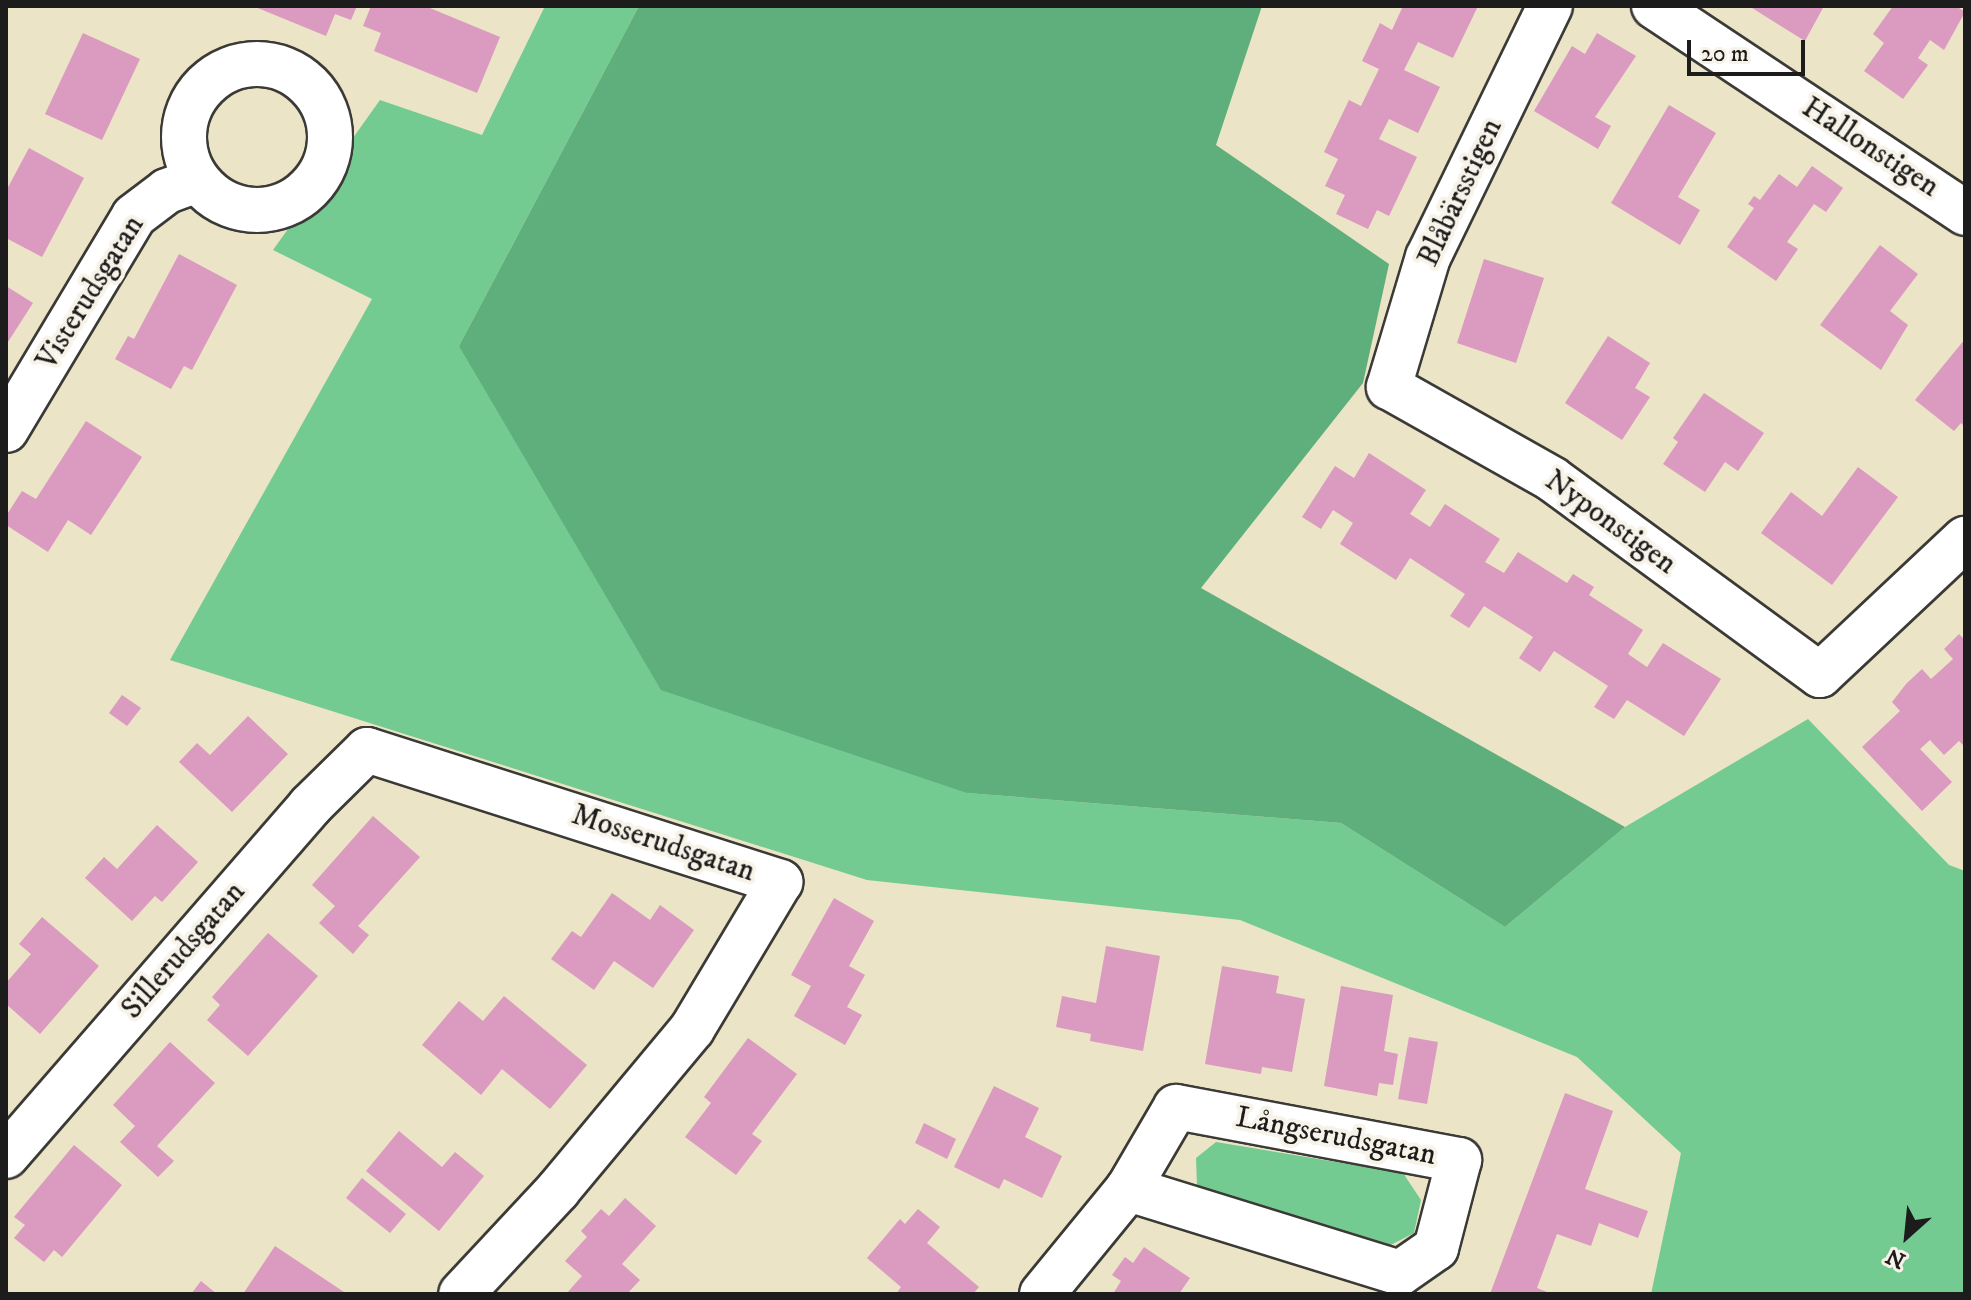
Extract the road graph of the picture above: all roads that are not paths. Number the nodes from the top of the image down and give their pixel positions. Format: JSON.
{"nodes":[{"id":1,"x":1550,"y":6,"type":"edge"},
{"id":2,"x":1654,"y":6,"type":"edge"},
{"id":3,"x":197,"y":180,"type":"dead end"},
{"id":4,"x":1965,"y":213,"type":"edge"},
{"id":5,"x":1389,"y":387,"type":"joint"},
{"id":6,"x":6,"y":430,"type":"edge"},
{"id":7,"x":1965,"y":539,"type":"edge"},
{"id":8,"x":367,"y":750,"type":"joint"},
{"id":9,"x":6,"y":1156,"type":"edge"},
{"id":10,"x":1128,"y":1189,"type":"junction"},
{"id":11,"x":461,"y":1294,"type":"edge"},
{"id":12,"x":1042,"y":1294,"type":"edge"}],
"edges":[{"from":1,"to":5,"type":"street","name":"Blåbärsstigen"},
{"from":2,"to":4,"type":"street","name":"Hallonstigen"},
{"from":3,"to":6,"type":"street","name":"Visterudsgatan"},
{"from":5,"to":7,"type":"street","name":"Nyponstigen"},
{"from":8,"to":9,"type":"street","name":"Sillerudsgatan"},
{"from":8,"to":11,"type":"street","name":"Mosserudsgatan"},
{"from":10,"to":10,"type":"street","name":"Långserudsgatan"},
{"from":10,"to":12,"type":"street","name":"Långserudsgatan"}]}
